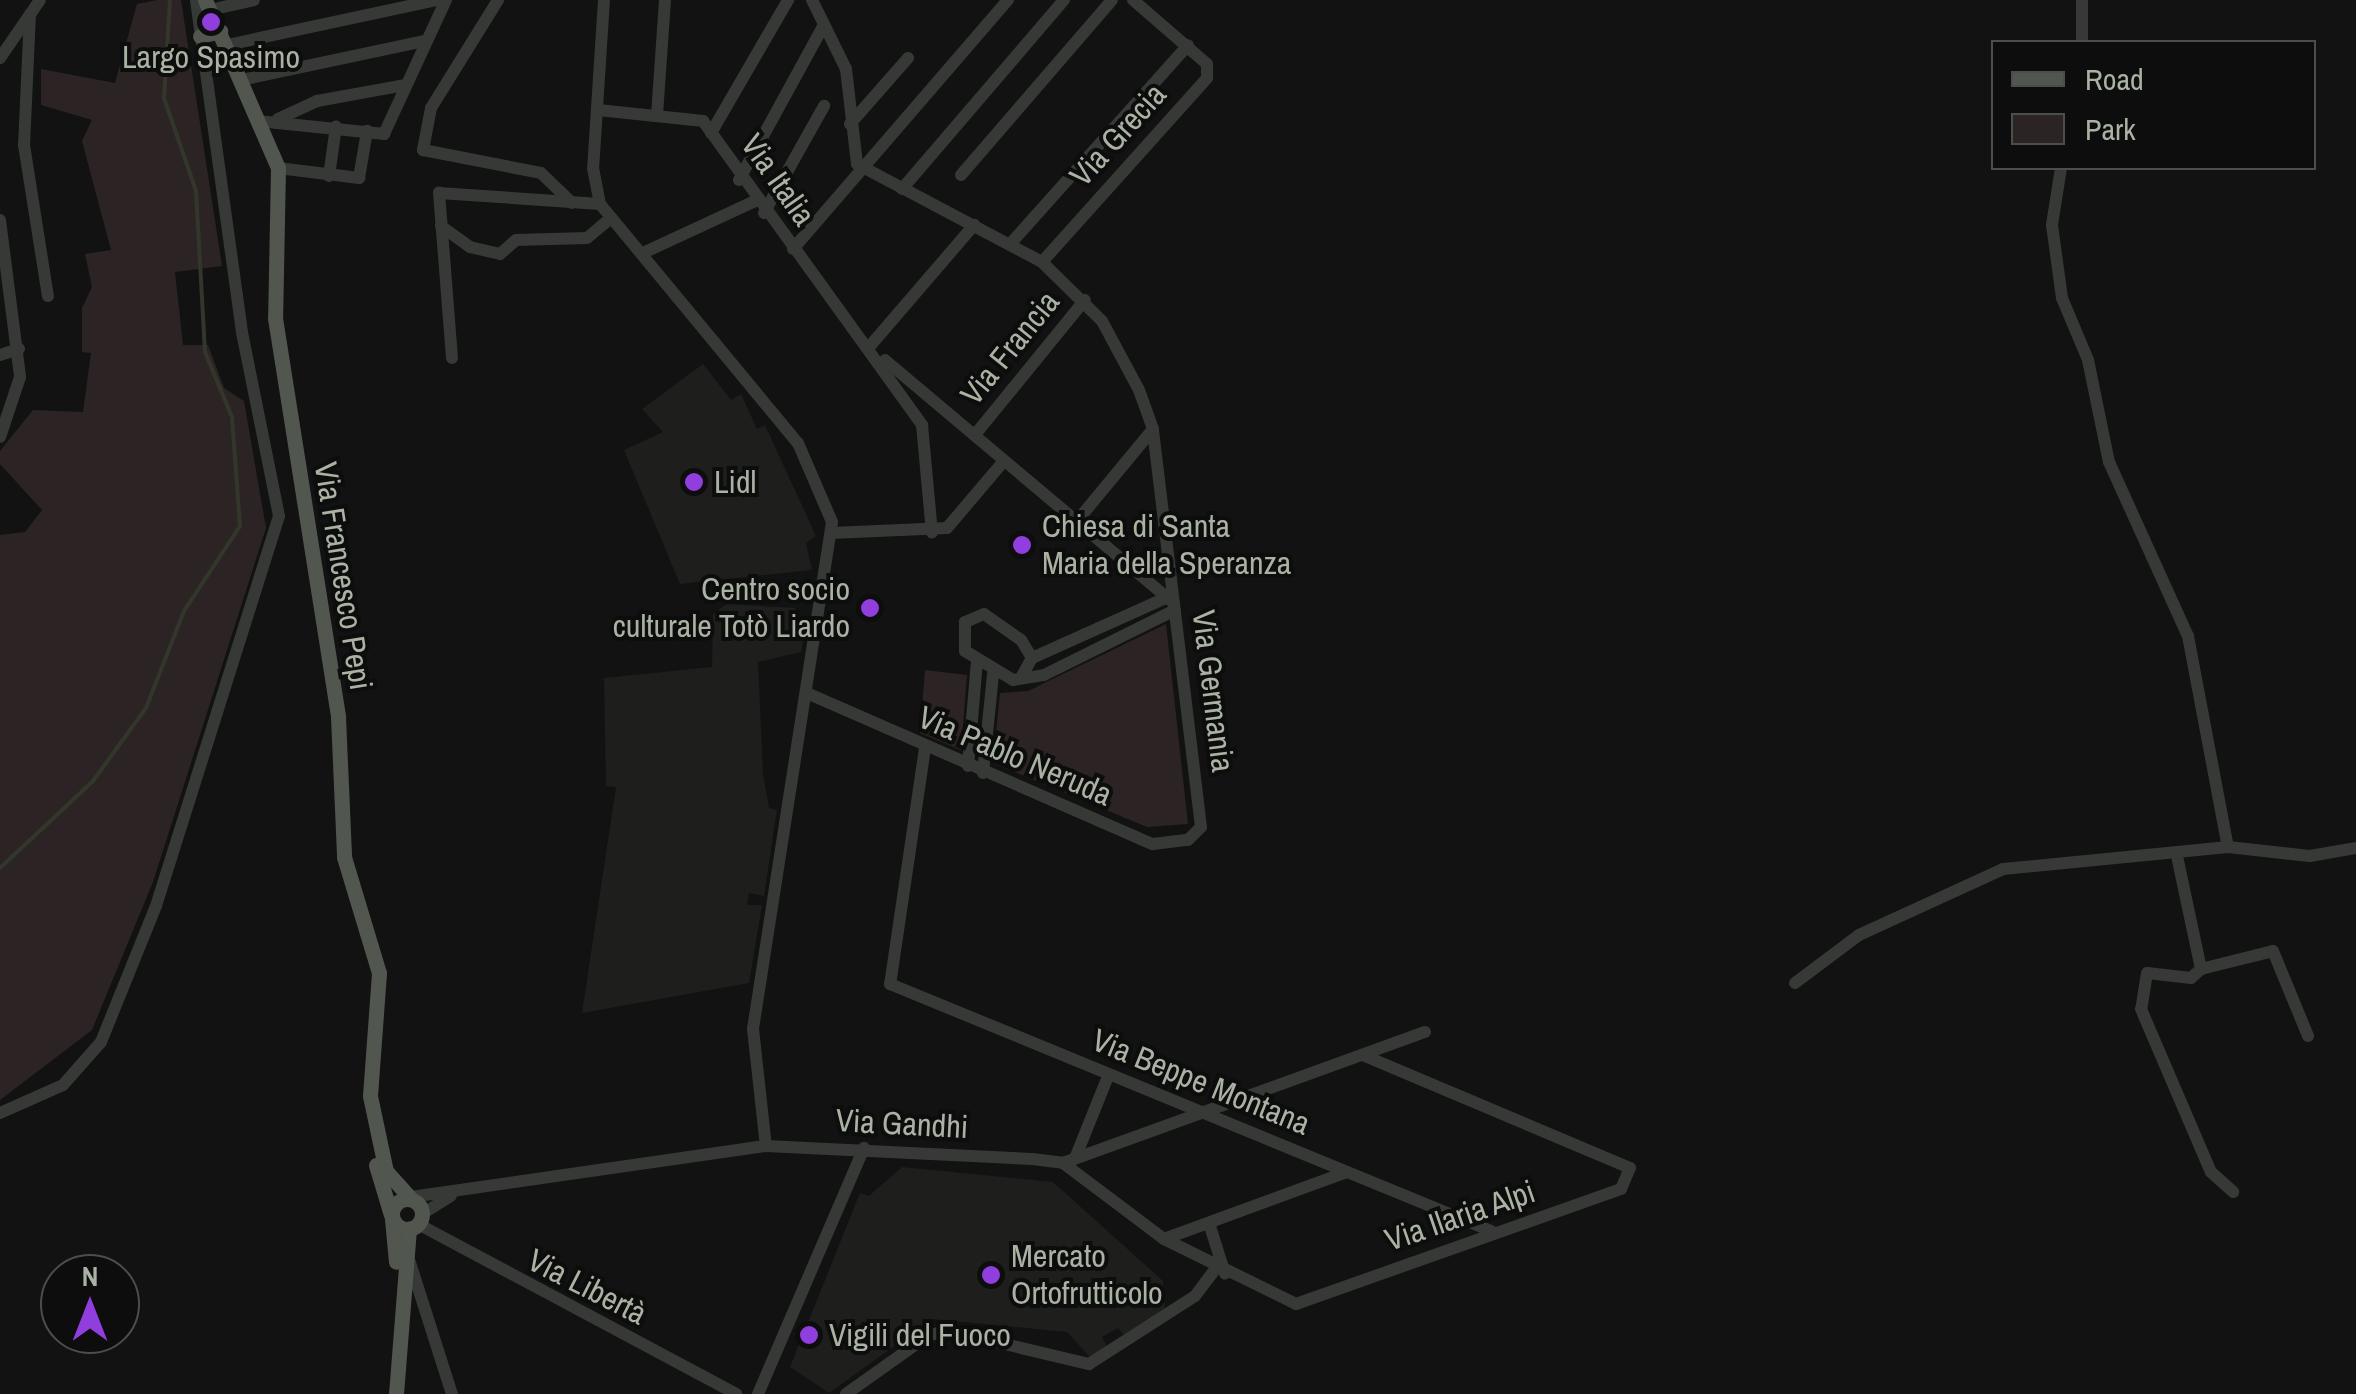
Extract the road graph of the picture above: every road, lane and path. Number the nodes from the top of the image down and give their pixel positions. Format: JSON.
{"nodes":[{"id":1,"x":40,"y":0,"type":"edge"},
{"id":2,"x":254,"y":0,"type":"edge"},
{"id":3,"x":437,"y":0,"type":"edge"},
{"id":4,"x":446,"y":0,"type":"edge"},
{"id":5,"x":498,"y":0,"type":"edge"},
{"id":6,"x":604,"y":0,"type":"edge"},
{"id":7,"x":665,"y":0,"type":"edge"},
{"id":8,"x":788,"y":0,"type":"edge"},
{"id":9,"x":812,"y":0,"type":"edge"},
{"id":10,"x":1008,"y":0,"type":"edge"},
{"id":11,"x":1064,"y":0,"type":"edge"},
{"id":12,"x":1112,"y":0,"type":"edge"},
{"id":13,"x":1134,"y":0,"type":"edge"},
{"id":14,"x":2082,"y":0,"type":"edge"},
{"id":15,"x":204,"y":3,"type":"edge"},
{"id":16,"x":30,"y":14,"type":"junction"},
{"id":17,"x":824,"y":25,"type":"junction"},
{"id":18,"x":200,"y":36,"type":"junction"},
{"id":19,"x":224,"y":38,"type":"junction"},
{"id":20,"x":2082,"y":40,"type":"edge"},
{"id":21,"x":426,"y":41,"type":"junction"},
{"id":22,"x":1188,"y":44,"type":"junction"},
{"id":23,"x":0,"y":58,"type":"edge"},
{"id":24,"x":908,"y":58,"type":"dead end"},
{"id":25,"x":241,"y":80,"type":"junction"},
{"id":26,"x":404,"y":85,"type":"junction"},
{"id":27,"x":824,"y":106,"type":"dead end"},
{"id":28,"x":598,"y":110,"type":"junction"},
{"id":29,"x":657,"y":115,"type":"junction"},
{"id":30,"x":278,"y":119,"type":"junction"},
{"id":31,"x":258,"y":121,"type":"junction"},
{"id":32,"x":850,"y":124,"type":"junction"},
{"id":33,"x":336,"y":126,"type":"junction"},
{"id":34,"x":366,"y":131,"type":"junction"},
{"id":35,"x":712,"y":133,"type":"junction"},
{"id":36,"x":278,"y":168,"type":"junction"},
{"id":37,"x":863,"y":168,"type":"junction"},
{"id":38,"x":2061,"y":170,"type":"edge"},
{"id":39,"x":961,"y":175,"type":"dead end"},
{"id":40,"x":332,"y":176,"type":"junction"},
{"id":41,"x":739,"y":180,"type":"junction"},
{"id":42,"x":902,"y":189,"type":"junction"},
{"id":43,"x":572,"y":203,"type":"junction"},
{"id":44,"x":600,"y":204,"type":"junction"},
{"id":45,"x":760,"y":207,"type":"junction"},
{"id":46,"x":611,"y":218,"type":"junction"},
{"id":47,"x":0,"y":220,"type":"edge"},
{"id":48,"x":974,"y":224,"type":"junction"},
{"id":49,"x":439,"y":225,"type":"junction"},
{"id":50,"x":1012,"y":242,"type":"junction"},
{"id":51,"x":793,"y":249,"type":"junction"},
{"id":52,"x":644,"y":253,"type":"junction"},
{"id":53,"x":3,"y":258,"type":"edge"},
{"id":54,"x":1042,"y":262,"type":"junction"},
{"id":55,"x":48,"y":296,"type":"dead end"},
{"id":56,"x":1085,"y":300,"type":"junction"},
{"id":57,"x":7,"y":309,"type":"edge"},
{"id":58,"x":18,"y":349,"type":"junction"},
{"id":59,"x":873,"y":349,"type":"junction"},
{"id":60,"x":0,"y":356,"type":"edge"},
{"id":61,"x":452,"y":358,"type":"dead end"},
{"id":62,"x":1153,"y":429,"type":"junction"},
{"id":63,"x":978,"y":431,"type":"junction"},
{"id":64,"x":0,"y":436,"type":"edge"},
{"id":65,"x":1004,"y":461,"type":"junction"},
{"id":66,"x":1077,"y":521,"type":"junction"},
{"id":67,"x":831,"y":533,"type":"junction"},
{"id":68,"x":932,"y":533,"type":"junction"},
{"id":69,"x":1172,"y":603,"type":"junction"},
{"id":70,"x":1032,"y":658,"type":"junction"},
{"id":71,"x":976,"y":660,"type":"junction"},
{"id":72,"x":993,"y":674,"type":"junction"},
{"id":73,"x":1022,"y":676,"type":"junction"},
{"id":74,"x":809,"y":694,"type":"junction"},
{"id":75,"x":925,"y":748,"type":"junction"},
{"id":76,"x":968,"y":766,"type":"junction"},
{"id":77,"x":983,"y":773,"type":"junction"},
{"id":78,"x":1201,"y":827,"type":"joint"},
{"id":79,"x":2228,"y":847,"type":"junction"},
{"id":80,"x":2356,"y":848,"type":"edge"},
{"id":81,"x":2177,"y":856,"type":"junction"},
{"id":82,"x":2201,"y":970,"type":"junction"},
{"id":83,"x":1795,"y":984,"type":"dead end"},
{"id":84,"x":1425,"y":1032,"type":"dead end"},
{"id":85,"x":2308,"y":1036,"type":"dead end"},
{"id":86,"x":1362,"y":1054,"type":"junction"},
{"id":87,"x":1109,"y":1074,"type":"junction"},
{"id":88,"x":1199,"y":1111,"type":"junction"},
{"id":89,"x":0,"y":1114,"type":"edge"},
{"id":90,"x":375,"y":1126,"type":"junction"},
{"id":91,"x":766,"y":1146,"type":"junction"},
{"id":92,"x":864,"y":1148,"type":"junction"},
{"id":93,"x":1076,"y":1156,"type":"junction"},
{"id":94,"x":1063,"y":1164,"type":"junction"},
{"id":95,"x":1348,"y":1172,"type":"junction"},
{"id":96,"x":467,"y":1190,"type":"junction"},
{"id":97,"x":2233,"y":1192,"type":"dead end"},
{"id":98,"x":407,"y":1198,"type":"junction"},
{"id":99,"x":392,"y":1217,"type":"junction"},
{"id":100,"x":416,"y":1222,"type":"junction"},
{"id":101,"x":1208,"y":1223,"type":"junction"},
{"id":102,"x":1491,"y":1231,"type":"junction"},
{"id":103,"x":1164,"y":1239,"type":"junction"},
{"id":104,"x":404,"y":1248,"type":"junction"},
{"id":105,"x":1220,"y":1271,"type":"junction"},
{"id":106,"x":404,"y":1288,"type":"junction"},
{"id":107,"x":423,"y":1298,"type":"junction"},
{"id":108,"x":401,"y":1320,"type":"junction"},
{"id":109,"x":396,"y":1394,"type":"edge"},
{"id":110,"x":452,"y":1394,"type":"edge"},
{"id":111,"x":736,"y":1394,"type":"edge"},
{"id":112,"x":758,"y":1394,"type":"edge"},
{"id":113,"x":846,"y":1394,"type":"edge"}],
"edges":[{"from":1,"to":16,"type":"street"},
{"from":2,"to":15,"type":"street"},
{"from":3,"to":19,"type":"street"},
{"from":4,"to":21,"type":"street"},
{"from":5,"to":43,"type":"street"},
{"from":6,"to":28,"type":"street"},
{"from":7,"to":29,"type":"street"},
{"from":8,"to":35,"type":"street"},
{"from":9,"to":17,"type":"street"},
{"from":10,"to":37,"type":"street"},
{"from":11,"to":42,"type":"street"},
{"from":12,"to":39,"type":"street"},
{"from":13,"to":22,"type":"street"},
{"from":14,"to":20,"type":"street"},
{"from":15,"to":18,"type":"street"},
{"from":15,"to":19,"type":"main road","name":"Via Francesco Pepi"},
{"from":16,"to":23,"type":"street"},
{"from":16,"to":55,"type":"street"},
{"from":17,"to":32,"type":"street"},
{"from":17,"to":41,"type":"street"},
{"from":18,"to":19,"type":"main road"},
{"from":18,"to":89,"type":"street"},
{"from":19,"to":25,"type":"main road","name":"Via Francesco Pepi"},
{"from":21,"to":25,"type":"street"},
{"from":21,"to":26,"type":"street"},
{"from":22,"to":50,"type":"street"},
{"from":22,"to":54,"type":"street","name":"Via Grecia"},
{"from":24,"to":32,"type":"street"},
{"from":25,"to":31,"type":"main road","name":"Via Francesco Pepi"},
{"from":26,"to":30,"type":"street"},
{"from":26,"to":34,"type":"street"},
{"from":27,"to":45,"type":"street"},
{"from":28,"to":29,"type":"street","name":"Via Italia"},
{"from":28,"to":44,"type":"street"},
{"from":29,"to":35,"type":"street","name":"Via Italia"},
{"from":30,"to":31,"type":"street"},
{"from":30,"to":33,"type":"street"},
{"from":31,"to":36,"type":"main road","name":"Via Francesco Pepi"},
{"from":32,"to":37,"type":"street"},
{"from":33,"to":34,"type":"street"},
{"from":33,"to":40,"type":"street"},
{"from":34,"to":40,"type":"street"},
{"from":35,"to":41,"type":"street","name":"Via Italia"},
{"from":36,"to":40,"type":"street"},
{"from":36,"to":90,"type":"main road","name":"Via Francesco Pepi"},
{"from":37,"to":42,"type":"street","name":"Via Germania"},
{"from":37,"to":51,"type":"street"},
{"from":38,"to":79,"type":"street"},
{"from":41,"to":45,"type":"street","name":"Via Italia"},
{"from":42,"to":48,"type":"street","name":"Via Germania"},
{"from":43,"to":44,"type":"street"},
{"from":43,"to":49,"type":"street"},
{"from":44,"to":46,"type":"street"},
{"from":45,"to":51,"type":"street","name":"Via Italia"},
{"from":45,"to":52,"type":"street"},
{"from":46,"to":49,"type":"street"},
{"from":46,"to":52,"type":"street"},
{"from":47,"to":53,"type":"street"},
{"from":48,"to":50,"type":"street","name":"Via Germania"},
{"from":48,"to":59,"type":"street"},
{"from":49,"to":61,"type":"street"},
{"from":50,"to":54,"type":"street","name":"Via Germania"},
{"from":51,"to":59,"type":"street","name":"Via Italia"},
{"from":52,"to":67,"type":"street"},
{"from":53,"to":57,"type":"street"},
{"from":54,"to":56,"type":"street","name":"Via Germania"},
{"from":56,"to":62,"type":"street","name":"Via Germania"},
{"from":56,"to":63,"type":"street","name":"Via Francia"},
{"from":57,"to":58,"type":"street"},
{"from":58,"to":60,"type":"street"},
{"from":58,"to":64,"type":"street"},
{"from":59,"to":63,"type":"street"},
{"from":59,"to":68,"type":"street"},
{"from":62,"to":66,"type":"street"},
{"from":62,"to":69,"type":"street","name":"Via Germania"},
{"from":63,"to":65,"type":"street"},
{"from":65,"to":66,"type":"street"},
{"from":65,"to":68,"type":"street"},
{"from":66,"to":69,"type":"street"},
{"from":67,"to":68,"type":"street"},
{"from":67,"to":74,"type":"street"},
{"from":69,"to":70,"type":"street"},
{"from":69,"to":73,"type":"street"},
{"from":69,"to":78,"type":"street","name":"Via Germania"},
{"from":70,"to":71,"type":"street"},
{"from":70,"to":73,"type":"street"},
{"from":71,"to":72,"type":"street"},
{"from":71,"to":76,"type":"street"},
{"from":72,"to":73,"type":"street"},
{"from":72,"to":77,"type":"street"},
{"from":74,"to":75,"type":"street","name":"Via Pablo Neruda"},
{"from":74,"to":91,"type":"street"},
{"from":75,"to":76,"type":"street","name":"Via Pablo Neruda"},
{"from":75,"to":87,"type":"street","name":"Via Beppe Montana"},
{"from":76,"to":77,"type":"street","name":"Via Pablo Neruda"},
{"from":77,"to":78,"type":"street","name":"Via Pablo Neruda"},
{"from":79,"to":80,"type":"street"},
{"from":79,"to":81,"type":"street"},
{"from":81,"to":82,"type":"street"},
{"from":81,"to":83,"type":"street"},
{"from":82,"to":85,"type":"street"},
{"from":82,"to":97,"type":"street"},
{"from":84,"to":86,"type":"street"},
{"from":86,"to":88,"type":"street"},
{"from":86,"to":102,"type":"street","name":"Via Ilaria Alpi"},
{"from":87,"to":88,"type":"street","name":"Via Beppe Montana"},
{"from":87,"to":93,"type":"street"},
{"from":88,"to":93,"type":"street"},
{"from":88,"to":95,"type":"street","name":"Via Beppe Montana"},
{"from":90,"to":98,"type":"main road"},
{"from":90,"to":99,"type":"main road"},
{"from":91,"to":92,"type":"street","name":"Via Gandhi"},
{"from":91,"to":96,"type":"street","name":"Via Gandhi"},
{"from":92,"to":94,"type":"street","name":"Via Gandhi"},
{"from":92,"to":112,"type":"street"},
{"from":93,"to":94,"type":"street"},
{"from":94,"to":103,"type":"street"},
{"from":95,"to":101,"type":"street"},
{"from":95,"to":102,"type":"street","name":"Via Beppe Montana"},
{"from":96,"to":98,"type":"street","name":"Via Gandhi"},
{"from":96,"to":100,"type":"street"},
{"from":98,"to":99,"type":"main road"},
{"from":98,"to":100,"type":"main road"},
{"from":99,"to":100,"type":"main road"},
{"from":99,"to":108,"type":"main road"},
{"from":100,"to":104,"type":"main road"},
{"from":100,"to":111,"type":"street","name":"Via Libertà"},
{"from":101,"to":103,"type":"street"},
{"from":101,"to":105,"type":"street"},
{"from":102,"to":105,"type":"street","name":"Via Ilaria Alpi"},
{"from":103,"to":105,"type":"street"},
{"from":104,"to":106,"type":"main road"},
{"from":104,"to":107,"type":"street"},
{"from":105,"to":113,"type":"street"},
{"from":106,"to":107,"type":"street"},
{"from":106,"to":108,"type":"main road"},
{"from":107,"to":110,"type":"street"},
{"from":108,"to":109,"type":"main road"}]}
